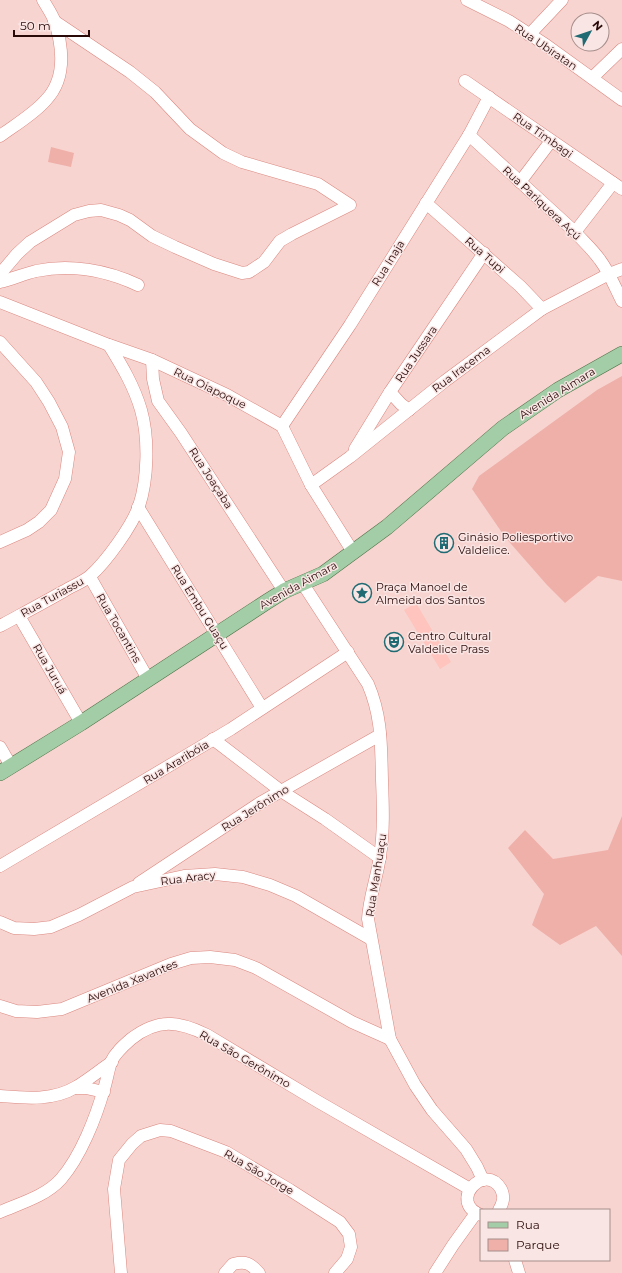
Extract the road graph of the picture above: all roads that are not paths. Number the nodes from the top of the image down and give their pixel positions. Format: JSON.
{"nodes":[{"id":1,"x":43,"y":0,"type":"edge"},
{"id":2,"x":467,"y":0,"type":"edge"},
{"id":3,"x":562,"y":0,"type":"edge"},
{"id":4,"x":54,"y":21,"type":"junction"},
{"id":5,"x":529,"y":35,"type":"junction"},
{"id":6,"x":622,"y":49,"type":"edge"},
{"id":7,"x":592,"y":78,"type":"junction"},
{"id":8,"x":466,"y":81,"type":"dead end"},
{"id":9,"x":489,"y":97,"type":"junction"},
{"id":10,"x":622,"y":100,"type":"edge"},
{"id":11,"x":0,"y":136,"type":"edge"},
{"id":12,"x":469,"y":136,"type":"junction"},
{"id":13,"x":551,"y":141,"type":"junction"},
{"id":14,"x":520,"y":182,"type":"junction"},
{"id":15,"x":617,"y":186,"type":"edge"},
{"id":16,"x":426,"y":203,"type":"junction"},
{"id":17,"x":575,"y":232,"type":"junction"},
{"id":18,"x":484,"y":253,"type":"junction"},
{"id":19,"x":622,"y":269,"type":"edge"},
{"id":20,"x":0,"y":274,"type":"edge"},
{"id":21,"x":609,"y":274,"type":"junction"},
{"id":22,"x":0,"y":282,"type":"edge"},
{"id":23,"x":138,"y":285,"type":"dead end"},
{"id":24,"x":622,"y":301,"type":"edge"},
{"id":25,"x":0,"y":302,"type":"edge"},
{"id":26,"x":542,"y":309,"type":"junction"},
{"id":27,"x":0,"y":342,"type":"edge"},
{"id":28,"x":109,"y":345,"type":"junction"},
{"id":29,"x":622,"y":354,"type":"edge"},
{"id":30,"x":152,"y":360,"type":"junction"},
{"id":31,"x":390,"y":392,"type":"junction"},
{"id":32,"x":158,"y":401,"type":"junction"},
{"id":33,"x":141,"y":410,"type":"junction"},
{"id":34,"x":409,"y":410,"type":"junction"},
{"id":35,"x":282,"y":426,"type":"junction"},
{"id":36,"x":350,"y":457,"type":"junction"},
{"id":37,"x":311,"y":485,"type":"junction"},
{"id":38,"x":138,"y":507,"type":"junction"},
{"id":39,"x":0,"y":542,"type":"edge"},
{"id":40,"x":353,"y":552,"type":"junction"},
{"id":41,"x":90,"y":577,"type":"junction"},
{"id":42,"x":303,"y":584,"type":"junction"},
{"id":43,"x":284,"y":591,"type":"junction"},
{"id":44,"x":19,"y":616,"type":"junction"},
{"id":45,"x":0,"y":626,"type":"edge"},
{"id":46,"x":217,"y":634,"type":"junction"},
{"id":47,"x":348,"y":652,"type":"junction"},
{"id":48,"x":148,"y":679,"type":"junction"},
{"id":49,"x":262,"y":708,"type":"junction"},
{"id":50,"x":81,"y":723,"type":"junction"},
{"id":51,"x":380,"y":735,"type":"junction"},
{"id":52,"x":213,"y":739,"type":"junction"},
{"id":53,"x":0,"y":748,"type":"edge"},
{"id":54,"x":5,"y":769,"type":"edge"},
{"id":55,"x":281,"y":791,"type":"junction"},
{"id":56,"x":380,"y":858,"type":"junction"},
{"id":57,"x":0,"y":866,"type":"edge"},
{"id":58,"x":132,"y":887,"type":"junction"},
{"id":59,"x":0,"y":922,"type":"edge"},
{"id":60,"x":371,"y":939,"type":"junction"},
{"id":61,"x":0,"y":1006,"type":"edge"},
{"id":62,"x":390,"y":1039,"type":"junction"},
{"id":63,"x":112,"y":1062,"type":"junction"},
{"id":64,"x":76,"y":1088,"type":"junction"},
{"id":65,"x":104,"y":1092,"type":"junction"},
{"id":66,"x":0,"y":1096,"type":"edge"},
{"id":67,"x":484,"y":1180,"type":"junction"},
{"id":68,"x":470,"y":1189,"type":"junction"},
{"id":69,"x":500,"y":1209,"type":"edge"},
{"id":70,"x":0,"y":1212,"type":"edge"},
{"id":71,"x":479,"y":1214,"type":"edge"},
{"id":72,"x":515,"y":1261,"type":"edge"},
{"id":73,"x":121,"y":1273,"type":"edge"},
{"id":74,"x":225,"y":1273,"type":"edge"},
{"id":75,"x":259,"y":1273,"type":"edge"},
{"id":76,"x":335,"y":1273,"type":"edge"},
{"id":77,"x":436,"y":1273,"type":"edge"},
{"id":78,"x":519,"y":1273,"type":"edge"}],
"edges":[{"from":1,"to":4,"type":"street"},
{"from":2,"to":5,"type":"street","name":"Rua Ubiratan"},
{"from":3,"to":5,"type":"street"},
{"from":4,"to":11,"type":"street"},
{"from":4,"to":20,"type":"street"},
{"from":5,"to":7,"type":"street","name":"Rua Ubiratan"},
{"from":6,"to":7,"type":"street"},
{"from":7,"to":10,"type":"street","name":"Rua Ubiratan"},
{"from":8,"to":9,"type":"street","name":"Rua Timbagi"},
{"from":9,"to":12,"type":"street","name":"Rua Inaja"},
{"from":9,"to":13,"type":"street","name":"Rua Timbagi"},
{"from":12,"to":14,"type":"street","name":"Rua Pariquera Açú"},
{"from":12,"to":16,"type":"street","name":"Rua Inaja"},
{"from":13,"to":14,"type":"street"},
{"from":13,"to":15,"type":"street","name":"Rua Timbagi"},
{"from":14,"to":17,"type":"street","name":"Rua Pariquera Açú"},
{"from":15,"to":17,"type":"street"},
{"from":16,"to":18,"type":"street","name":"Rua Tupi"},
{"from":16,"to":35,"type":"street","name":"Rua Inaja"},
{"from":17,"to":21,"type":"street","name":"Rua Pariquera Açú"},
{"from":18,"to":26,"type":"street","name":"Rua Tupi"},
{"from":18,"to":31,"type":"street","name":"Rua Jussara"},
{"from":19,"to":21,"type":"street","name":"Rua Iracema"},
{"from":21,"to":24,"type":"street","name":"Rua Pariquera Açú"},
{"from":21,"to":26,"type":"street","name":"Rua Iracema"},
{"from":22,"to":23,"type":"street"},
{"from":25,"to":28,"type":"street","name":"Rua Oiapoque"},
{"from":26,"to":34,"type":"street","name":"Rua Iracema"},
{"from":27,"to":39,"type":"street"},
{"from":28,"to":30,"type":"street","name":"Rua Oiapoque"},
{"from":28,"to":33,"type":"street","name":"Rua Turiassu"},
{"from":29,"to":40,"type":"main road","name":"Avenida Aimara"},
{"from":30,"to":32,"type":"street","name":"Rua Joaçaba"},
{"from":30,"to":35,"type":"street","name":"Rua Oiapoque"},
{"from":31,"to":34,"type":"street"},
{"from":31,"to":36,"type":"street","name":"Rua Jussara"},
{"from":32,"to":33,"type":"street"},
{"from":32,"to":43,"type":"street","name":"Rua Joaçaba"},
{"from":33,"to":38,"type":"street","name":"Rua Turiassu"},
{"from":34,"to":36,"type":"street","name":"Rua Iracema"},
{"from":35,"to":37,"type":"street"},
{"from":36,"to":37,"type":"street","name":"Rua Iracema"},
{"from":37,"to":40,"type":"street"},
{"from":38,"to":41,"type":"street","name":"Rua Turiassu"},
{"from":38,"to":46,"type":"street","name":"Rua Embu Guaçu"},
{"from":40,"to":42,"type":"main road","name":"Avenida Aimara"},
{"from":41,"to":44,"type":"street","name":"Rua Turiassu"},
{"from":41,"to":48,"type":"street","name":"Rua Tocantins"},
{"from":42,"to":43,"type":"main road","name":"Avenida Aimara"},
{"from":42,"to":47,"type":"street","name":"Rua Manhuaçu"},
{"from":43,"to":46,"type":"main road","name":"Avenida Aimara"},
{"from":44,"to":45,"type":"street","name":"Rua Turiassu"},
{"from":44,"to":50,"type":"street","name":"Rua Juruá"},
{"from":46,"to":48,"type":"main road","name":"Avenida Aimara"},
{"from":46,"to":49,"type":"street","name":"Rua Embu Guaçu"},
{"from":47,"to":49,"type":"street","name":"Rua Araribóia"},
{"from":47,"to":51,"type":"street","name":"Rua Manhuaçu"},
{"from":48,"to":50,"type":"main road","name":"Avenida Aimara"},
{"from":49,"to":52,"type":"street","name":"Rua Araribóia"},
{"from":50,"to":54,"type":"main road","name":"Avenida Aimara"},
{"from":51,"to":55,"type":"street","name":"Rua Jerônimo"},
{"from":51,"to":56,"type":"street","name":"Rua Manhuaçu"},
{"from":52,"to":55,"type":"street"},
{"from":52,"to":57,"type":"street","name":"Rua Araribóia"},
{"from":53,"to":54,"type":"street"},
{"from":55,"to":56,"type":"street"},
{"from":55,"to":58,"type":"street","name":"Rua Jerônimo"},
{"from":56,"to":60,"type":"street","name":"Rua Manhuaçu"},
{"from":58,"to":59,"type":"street","name":"Rua Aracy"},
{"from":58,"to":60,"type":"street","name":"Rua Aracy"},
{"from":60,"to":62,"type":"street","name":"Rua Manhuaçu"},
{"from":61,"to":62,"type":"street","name":"Avenida Xavantes"},
{"from":62,"to":67,"type":"street","name":"Rua Manhuaçu"},
{"from":63,"to":64,"type":"street"},
{"from":63,"to":65,"type":"street","name":"Rua São Gerônimo"},
{"from":63,"to":68,"type":"street","name":"Rua São Gerônimo"},
{"from":64,"to":65,"type":"street"},
{"from":64,"to":66,"type":"street"},
{"from":65,"to":70,"type":"street","name":"Rua São Gerônimo"},
{"from":67,"to":68,"type":"street"},
{"from":67,"to":69,"type":"street"},
{"from":68,"to":71,"type":"street"},
{"from":71,"to":77,"type":"street"},
{"from":72,"to":78,"type":"street"},
{"from":73,"to":76,"type":"street","name":"Rua São Jorge"},
{"from":74,"to":75,"type":"street"}]}
